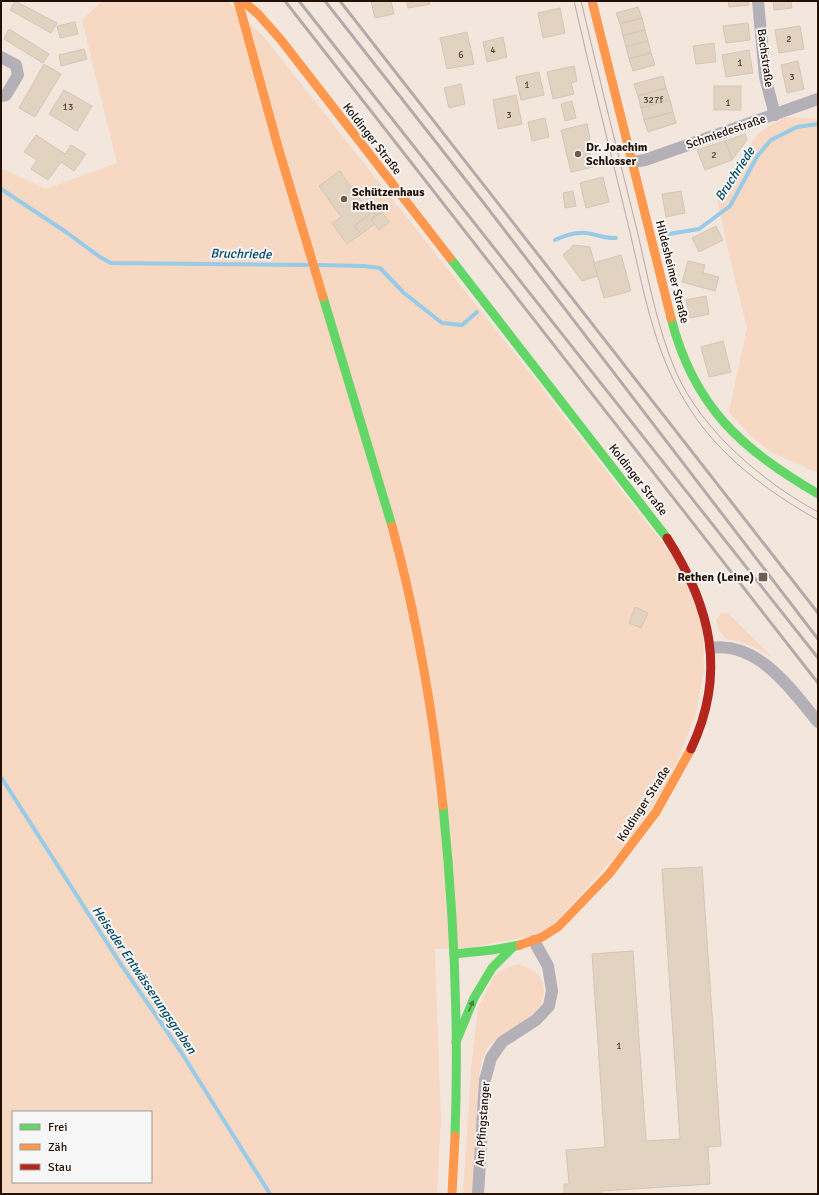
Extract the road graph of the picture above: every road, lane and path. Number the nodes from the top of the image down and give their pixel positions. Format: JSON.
{"nodes":[{"id":1,"x":238,"y":1,"type":"edge"},
{"id":2,"x":243,"y":1,"type":"edge"},
{"id":3,"x":592,"y":1,"type":"edge"},
{"id":4,"x":758,"y":1,"type":"edge"},
{"id":5,"x":1,"y":57,"type":"edge"},
{"id":6,"x":1,"y":96,"type":"edge"},
{"id":7,"x":818,"y":99,"type":"edge"},
{"id":8,"x":775,"y":115,"type":"junction"},
{"id":9,"x":634,"y":162,"type":"junction"},
{"id":10,"x":818,"y":494,"type":"edge"},
{"id":11,"x":711,"y":648,"type":"junction"},
{"id":12,"x":818,"y":722,"type":"edge"},
{"id":13,"x":534,"y":941,"type":"junction"},
{"id":14,"x":513,"y":947,"type":"junction"},
{"id":15,"x":454,"y":954,"type":"junction"},
{"id":16,"x":456,"y":1042,"type":"junction"},
{"id":17,"x":452,"y":1194,"type":"edge"},
{"id":18,"x":478,"y":1194,"type":"edge"}],
"edges":[{"from":1,"to":15,"type":"street"},
{"from":2,"to":11,"type":"street","name":"Koldinger Straße"},
{"from":3,"to":9,"type":"street","name":"Hildesheimer Straße"},
{"from":4,"to":8,"type":"street","name":"Bachstraße"},
{"from":5,"to":6,"type":"street"},
{"from":7,"to":8,"type":"street","name":"Schmiedestraße"},
{"from":8,"to":9,"type":"street","name":"Schmiedestraße"},
{"from":9,"to":10,"type":"street","name":"Hildesheimer Straße"},
{"from":11,"to":12,"type":"street"},
{"from":11,"to":13,"type":"street","name":"Koldinger Straße"},
{"from":13,"to":14,"type":"street","name":"Koldinger Straße"},
{"from":13,"to":18,"type":"street","name":"Am Pfingstanger"},
{"from":14,"to":15,"type":"street","name":"Koldinger Straße"},
{"from":16,"to":14,"type":"street","one_way":true},
{"from":15,"to":16,"type":"street"},
{"from":16,"to":17,"type":"street"}]}
